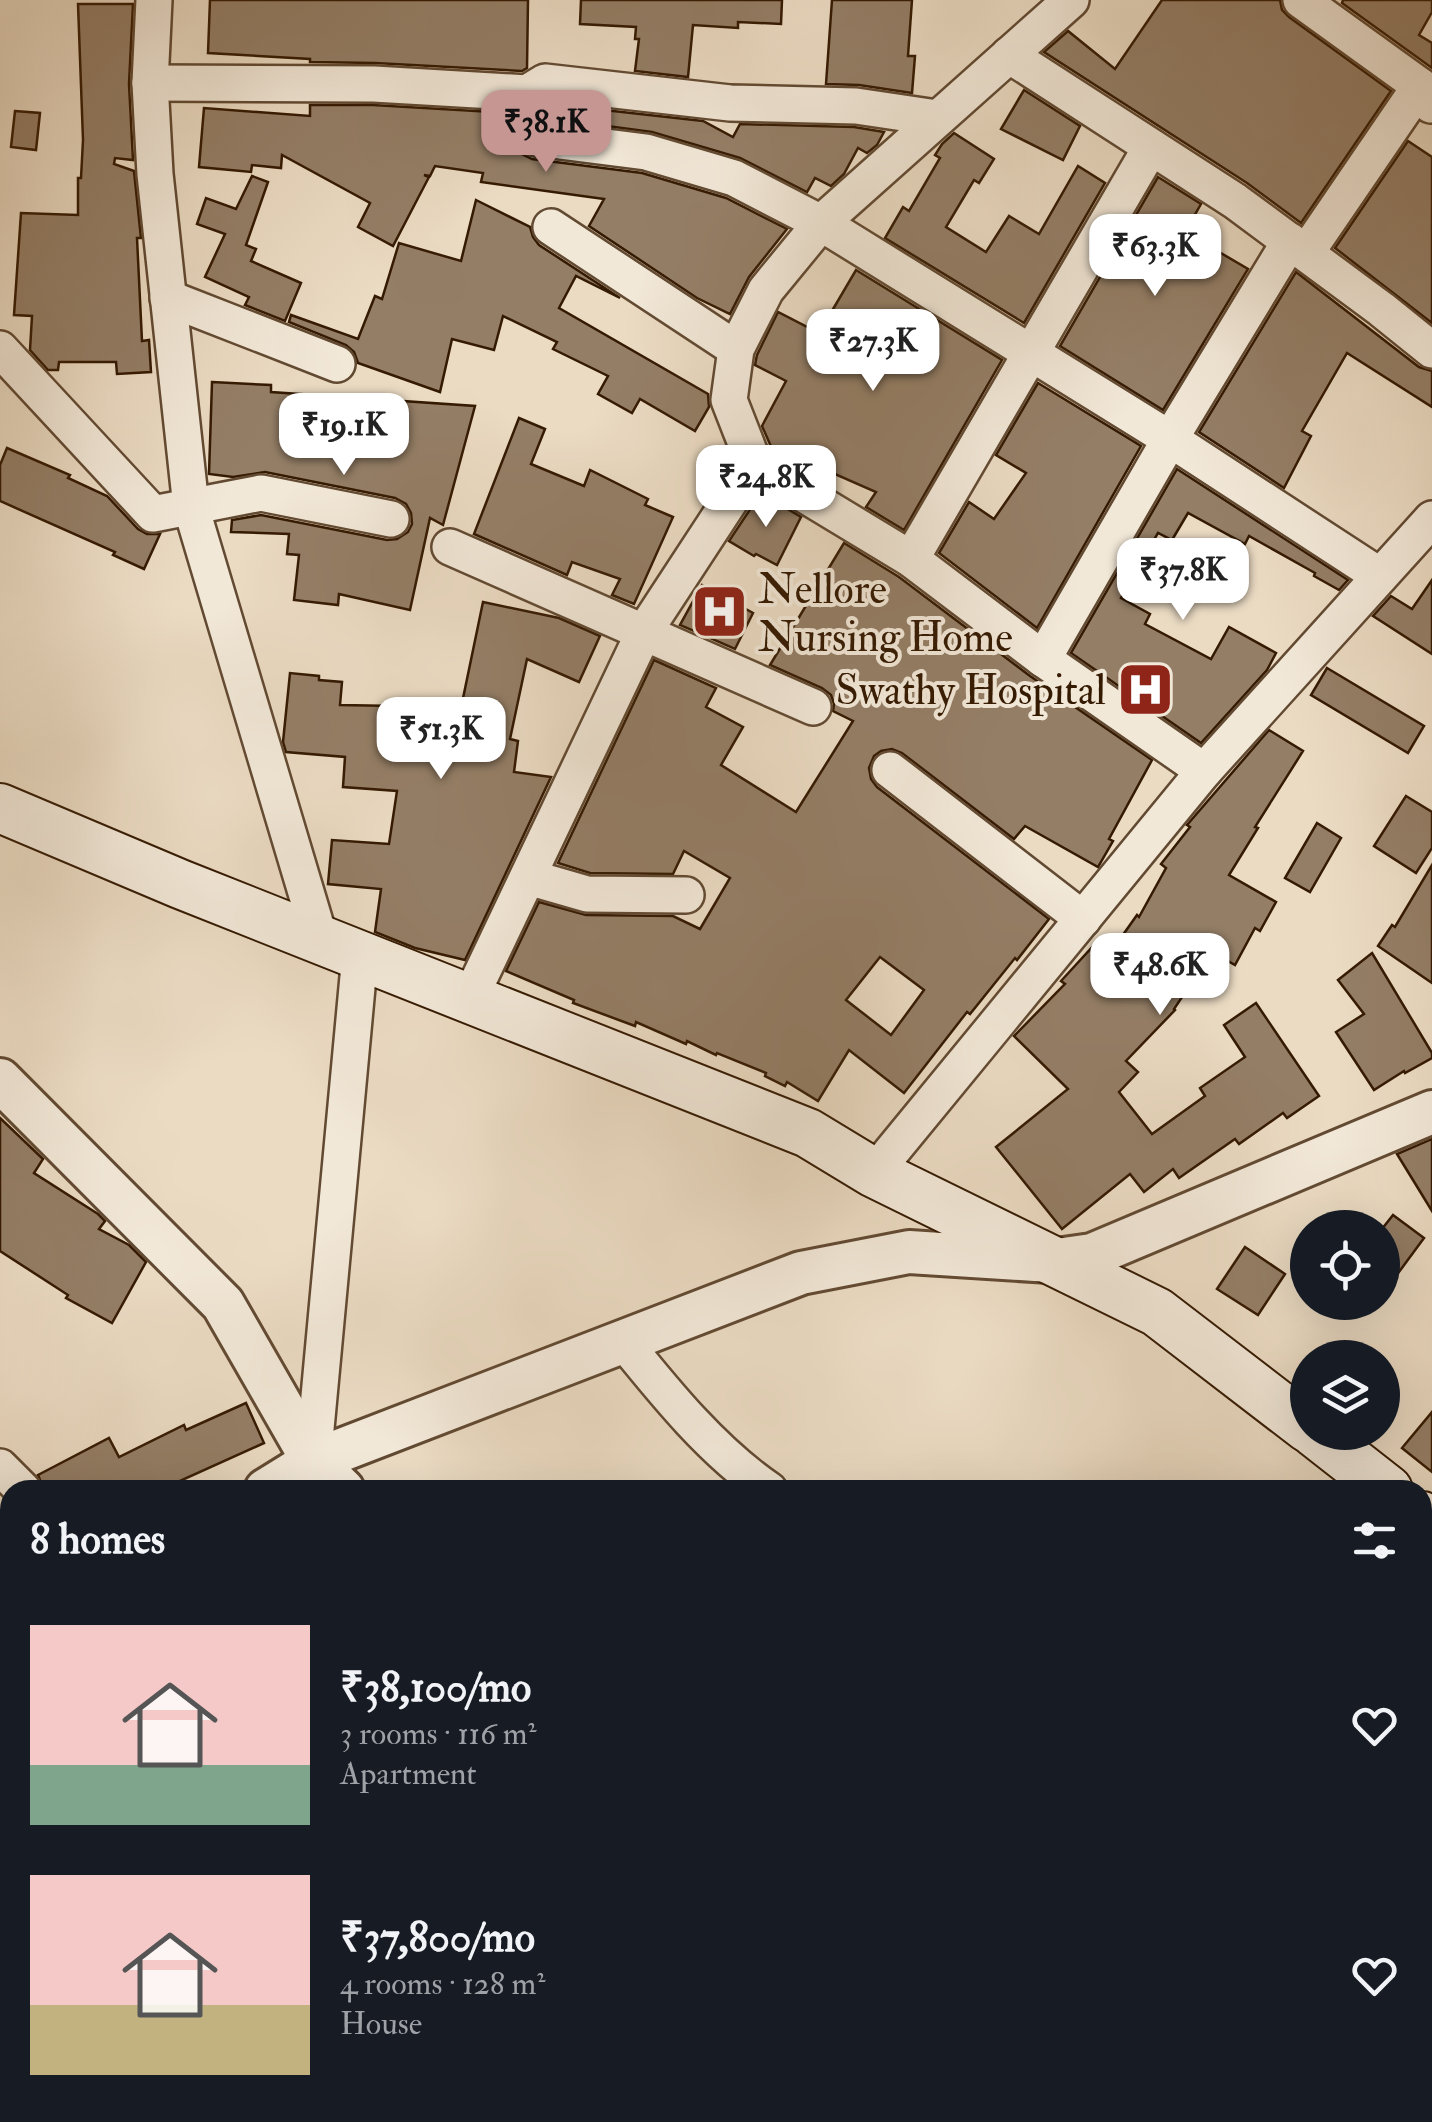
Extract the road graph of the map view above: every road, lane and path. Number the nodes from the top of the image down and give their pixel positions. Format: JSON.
{"nodes":[{"id":1,"x":154,"y":0,"type":"edge"},
{"id":2,"x":1071,"y":0,"type":"edge"},
{"id":3,"x":1301,"y":0,"type":"edge"},
{"id":4,"x":1009,"y":55,"type":"junction"},
{"id":5,"x":150,"y":83,"type":"junction"},
{"id":6,"x":1426,"y":96,"type":"edge"},
{"id":7,"x":936,"y":118,"type":"junction"},
{"id":8,"x":536,"y":138,"type":"dead end"},
{"id":9,"x":1151,"y":147,"type":"junction"},
{"id":10,"x":821,"y":223,"type":"junction"},
{"id":11,"x":552,"y":227,"type":"dead end"},
{"id":12,"x":1298,"y":247,"type":"junction"},
{"id":13,"x":168,"y":298,"type":"junction"},
{"id":14,"x":736,"y":348,"type":"junction"},
{"id":15,"x":0,"y":349,"type":"edge"},
{"id":16,"x":1432,"y":350,"type":"edge"},
{"id":17,"x":1031,"y":352,"type":"junction"},
{"id":18,"x":337,"y":364,"type":"dead end"},
{"id":19,"x":1170,"y":438,"type":"junction"},
{"id":20,"x":754,"y":464,"type":"junction"},
{"id":21,"x":191,"y":508,"type":"junction"},
{"id":22,"x":391,"y":519,"type":"dead end"},
{"id":23,"x":1427,"y":533,"type":"edge"},
{"id":24,"x":450,"y":547,"type":"dead end"},
{"id":25,"x":911,"y":559,"type":"junction"},
{"id":26,"x":1380,"y":576,"type":"junction"},
{"id":27,"x":644,"y":632,"type":"junction"},
{"id":28,"x":1043,"y":659,"type":"junction"},
{"id":29,"x":813,"y":706,"type":"dead end"},
{"id":30,"x":890,"y":770,"type":"dead end"},
{"id":31,"x":1204,"y":771,"type":"junction"},
{"id":32,"x":0,"y":808,"type":"edge"},
{"id":33,"x":528,"y":877,"type":"junction"},
{"id":34,"x":686,"y":896,"type":"dead end"},
{"id":35,"x":1082,"y":919,"type":"junction"},
{"id":36,"x":340,"y":947,"type":"junction"},
{"id":37,"x":470,"y":998,"type":"junction"},
{"id":38,"x":0,"y":1080,"type":"edge"},
{"id":39,"x":1432,"y":1112,"type":"edge"},
{"id":40,"x":874,"y":1173,"type":"junction"},
{"id":41,"x":1050,"y":1261,"type":"junction"},
{"id":42,"x":624,"y":1342,"type":"junction"},
{"id":43,"x":1290,"y":1415,"type":"edge"},
{"id":44,"x":1336,"y":1450,"type":"edge"},
{"id":45,"x":328,"y":1476,"type":"edge"},
{"id":46,"x":754,"y":1480,"type":"edge"},
{"id":47,"x":1375,"y":1480,"type":"edge"}],
"edges":[{"from":1,"to":5,"type":"street"},
{"from":2,"to":4,"type":"street"},
{"from":3,"to":6,"type":"street"},
{"from":4,"to":7,"type":"street"},
{"from":4,"to":9,"type":"street"},
{"from":5,"to":7,"type":"street"},
{"from":5,"to":13,"type":"street"},
{"from":6,"to":12,"type":"street"},
{"from":7,"to":10,"type":"street"},
{"from":8,"to":10,"type":"street"},
{"from":9,"to":12,"type":"street"},
{"from":9,"to":17,"type":"street"},
{"from":10,"to":14,"type":"street"},
{"from":10,"to":17,"type":"street"},
{"from":11,"to":14,"type":"street"},
{"from":12,"to":16,"type":"street"},
{"from":12,"to":19,"type":"street"},
{"from":13,"to":18,"type":"street"},
{"from":13,"to":21,"type":"street"},
{"from":14,"to":20,"type":"street"},
{"from":15,"to":21,"type":"street"},
{"from":17,"to":19,"type":"street"},
{"from":17,"to":25,"type":"street"},
{"from":19,"to":26,"type":"street"},
{"from":19,"to":28,"type":"street"},
{"from":20,"to":25,"type":"street"},
{"from":20,"to":27,"type":"street"},
{"from":21,"to":22,"type":"street"},
{"from":21,"to":36,"type":"street"},
{"from":23,"to":26,"type":"street"},
{"from":24,"to":27,"type":"street"},
{"from":25,"to":28,"type":"street"},
{"from":26,"to":31,"type":"street"},
{"from":27,"to":29,"type":"street"},
{"from":27,"to":33,"type":"street"},
{"from":28,"to":31,"type":"street"},
{"from":30,"to":35,"type":"street"},
{"from":31,"to":35,"type":"street"},
{"from":32,"to":36,"type":"main road"},
{"from":33,"to":34,"type":"street"},
{"from":33,"to":37,"type":"street"},
{"from":35,"to":40,"type":"street"},
{"from":36,"to":37,"type":"main road"},
{"from":36,"to":45,"type":"street"},
{"from":37,"to":40,"type":"main road"},
{"from":38,"to":45,"type":"street"},
{"from":39,"to":41,"type":"street"},
{"from":40,"to":41,"type":"main road"},
{"from":41,"to":42,"type":"street"},
{"from":41,"to":43,"type":"main road"},
{"from":42,"to":45,"type":"street"},
{"from":42,"to":46,"type":"street"},
{"from":44,"to":47,"type":"main road"}]}
